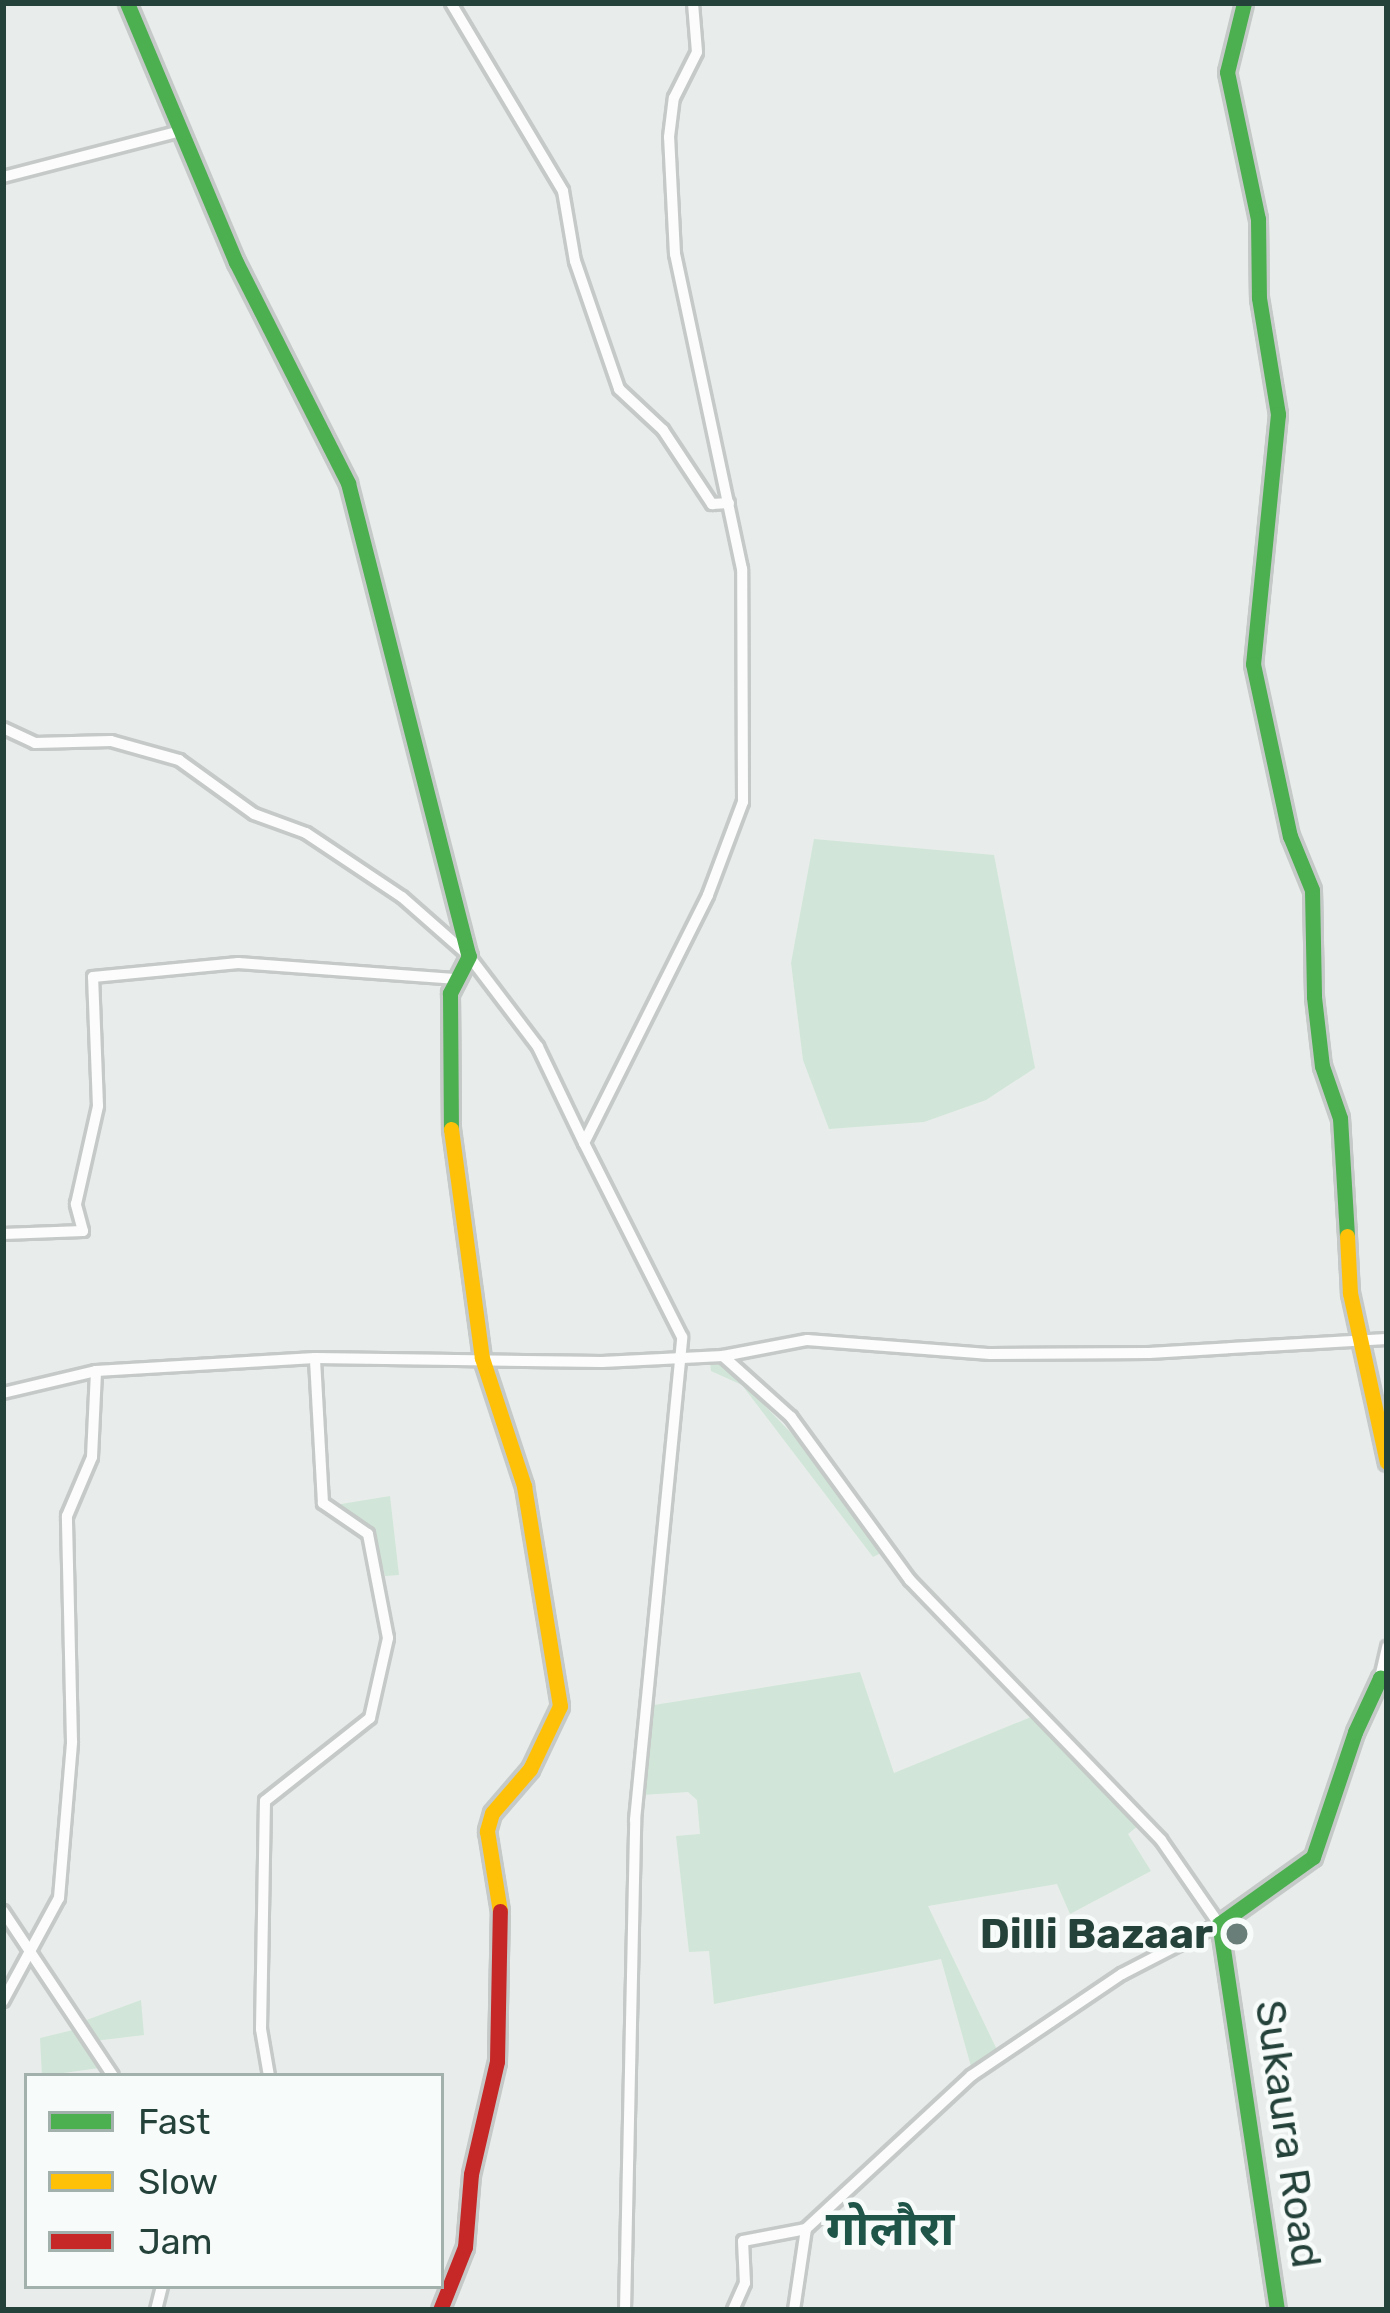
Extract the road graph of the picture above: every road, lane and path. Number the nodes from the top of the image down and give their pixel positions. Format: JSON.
{"nodes":[{"id":1,"x":127,"y":3,"type":"edge"},
{"id":2,"x":451,"y":3,"type":"edge"},
{"id":3,"x":692,"y":3,"type":"edge"},
{"id":4,"x":1244,"y":3,"type":"edge"},
{"id":5,"x":177,"y":132,"type":"junction"},
{"id":6,"x":3,"y":176,"type":"edge"},
{"id":7,"x":729,"y":503,"type":"junction"},
{"id":8,"x":3,"y":728,"type":"edge"},
{"id":9,"x":469,"y":956,"type":"junction"},
{"id":10,"x":457,"y":979,"type":"junction"},
{"id":11,"x":584,"y":1143,"type":"junction"},
{"id":12,"x":3,"y":1234,"type":"edge"},
{"id":13,"x":1387,"y":1339,"type":"edge"},
{"id":14,"x":1362,"y":1343,"type":"junction"},
{"id":15,"x":724,"y":1356,"type":"junction"},
{"id":16,"x":315,"y":1358,"type":"junction"},
{"id":17,"x":482,"y":1358,"type":"junction"},
{"id":18,"x":678,"y":1359,"type":"junction"},
{"id":19,"x":96,"y":1371,"type":"junction"},
{"id":20,"x":3,"y":1393,"type":"edge"},
{"id":21,"x":1387,"y":1462,"type":"edge"},
{"id":22,"x":1387,"y":1647,"type":"edge"},
{"id":23,"x":1383,"y":1679,"type":"edge"},
{"id":24,"x":3,"y":1910,"type":"edge"},
{"id":25,"x":1219,"y":1924,"type":"junction"},
{"id":26,"x":31,"y":1955,"type":"junction"},
{"id":27,"x":3,"y":2001,"type":"edge"},
{"id":28,"x":111,"y":2073,"type":"edge"},
{"id":29,"x":268,"y":2073,"type":"edge"},
{"id":30,"x":806,"y":2229,"type":"junction"},
{"id":31,"x":440,"y":2310,"type":"edge"},
{"id":32,"x":625,"y":2310,"type":"edge"},
{"id":33,"x":733,"y":2310,"type":"edge"},
{"id":34,"x":794,"y":2310,"type":"edge"},
{"id":35,"x":1277,"y":2310,"type":"edge"}],
"edges":[{"from":1,"to":5,"type":"street"},
{"from":2,"to":7,"type":"street"},
{"from":3,"to":7,"type":"street"},
{"from":4,"to":14,"type":"street"},
{"from":5,"to":6,"type":"street"},
{"from":5,"to":9,"type":"street"},
{"from":7,"to":11,"type":"street"},
{"from":8,"to":9,"type":"street"},
{"from":9,"to":10,"type":"street"},
{"from":9,"to":11,"type":"street"},
{"from":10,"to":12,"type":"street"},
{"from":10,"to":17,"type":"street"},
{"from":11,"to":18,"type":"street"},
{"from":13,"to":14,"type":"street"},
{"from":14,"to":15,"type":"street"},
{"from":14,"to":21,"type":"street"},
{"from":15,"to":18,"type":"street"},
{"from":15,"to":25,"type":"street"},
{"from":16,"to":17,"type":"street"},
{"from":16,"to":19,"type":"street"},
{"from":16,"to":29,"type":"street"},
{"from":17,"to":18,"type":"street"},
{"from":17,"to":31,"type":"street"},
{"from":18,"to":32,"type":"street"},
{"from":19,"to":20,"type":"street"},
{"from":19,"to":26,"type":"street"},
{"from":22,"to":23,"type":"street"},
{"from":23,"to":25,"type":"street"},
{"from":24,"to":26,"type":"street"},
{"from":25,"to":30,"type":"street"},
{"from":25,"to":35,"type":"street","name":"Sukaura Road"},
{"from":26,"to":27,"type":"street"},
{"from":26,"to":28,"type":"street"},
{"from":30,"to":33,"type":"street"},
{"from":30,"to":34,"type":"street"}]}
